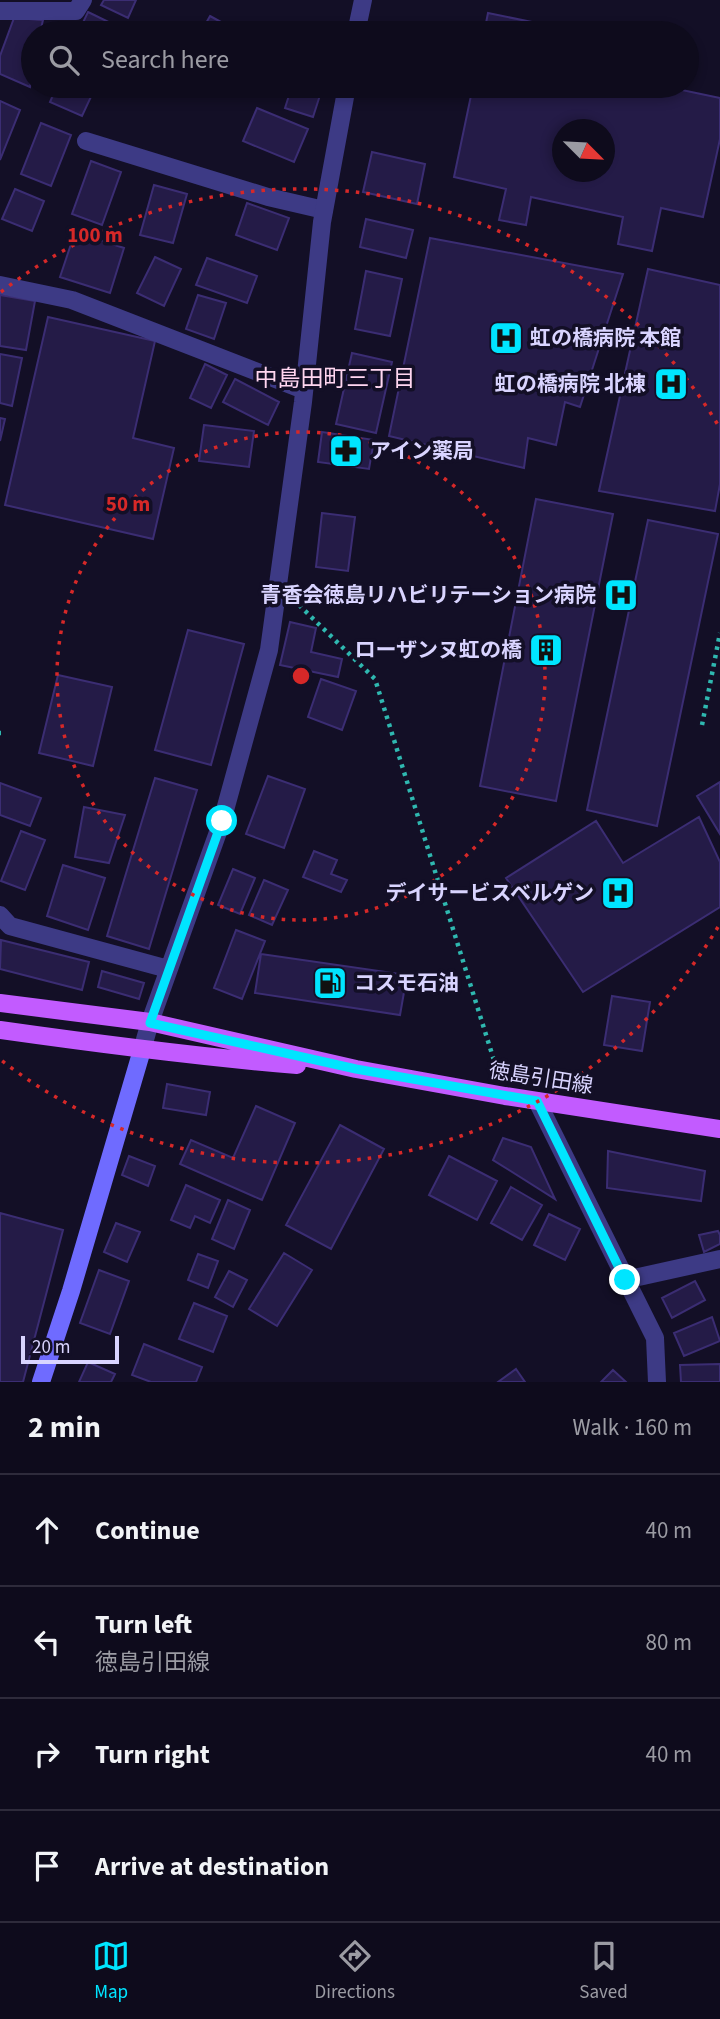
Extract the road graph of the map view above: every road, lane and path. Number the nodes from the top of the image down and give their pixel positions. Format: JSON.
{"nodes":[{"id":1,"x":83,"y":0,"type":"edge"},
{"id":2,"x":363,"y":0,"type":"edge"},
{"id":3,"x":0,"y":11,"type":"edge"},
{"id":4,"x":359,"y":21,"type":"edge"},
{"id":5,"x":345,"y":98,"type":"edge"},
{"id":6,"x":86,"y":141,"type":"dead end"},
{"id":7,"x":324,"y":210,"type":"junction"},
{"id":8,"x":0,"y":285,"type":"edge"},
{"id":9,"x":304,"y":390,"type":"junction"},
{"id":10,"x":278,"y":585,"type":"junction"},
{"id":11,"x":720,"y":633,"type":"edge"},
{"id":12,"x":702,"y":724,"type":"dead end"},
{"id":13,"x":0,"y":915,"type":"edge"},
{"id":14,"x":169,"y":969,"type":"junction"},
{"id":15,"x":0,"y":1003,"type":"edge"},
{"id":16,"x":150,"y":1023,"type":"junction"},
{"id":17,"x":0,"y":1030,"type":"edge"},
{"id":18,"x":142,"y":1050,"type":"junction"},
{"id":19,"x":356,"y":1069,"type":"junction"},
{"id":20,"x":505,"y":1096,"type":"junction"},
{"id":21,"x":537,"y":1101,"type":"junction"},
{"id":22,"x":720,"y":1129,"type":"edge"},
{"id":23,"x":720,"y":1259,"type":"edge"},
{"id":24,"x":625,"y":1280,"type":"junction"},
{"id":25,"x":41,"y":1382,"type":"edge"},
{"id":26,"x":657,"y":1382,"type":"edge"}],
"edges":[{"from":1,"to":3,"type":"street"},
{"from":2,"to":4,"type":"street"},
{"from":5,"to":7,"type":"street"},
{"from":6,"to":7,"type":"street"},
{"from":7,"to":9,"type":"street"},
{"from":8,"to":9,"type":"street"},
{"from":9,"to":10,"type":"street"},
{"from":10,"to":14,"type":"street"},
{"from":10,"to":20,"type":"path"},
{"from":11,"to":12,"type":"path"},
{"from":13,"to":14,"type":"street"},
{"from":14,"to":16,"type":"street"},
{"from":15,"to":16,"type":"main road","name":"徳島引田線"},
{"from":16,"to":18,"type":"street"},
{"from":16,"to":19,"type":"main road","name":"徳島引田線"},
{"from":17,"to":18,"type":"main road","name":"徳島引田線"},
{"from":18,"to":19,"type":"main road","name":"徳島引田線"},
{"from":18,"to":25,"type":"street"},
{"from":19,"to":20,"type":"main road","name":"徳島引田線"},
{"from":20,"to":21,"type":"main road","name":"徳島引田線"},
{"from":21,"to":22,"type":"main road","name":"徳島引田線"},
{"from":21,"to":24,"type":"street"},
{"from":23,"to":24,"type":"street"},
{"from":24,"to":26,"type":"street"}]}
